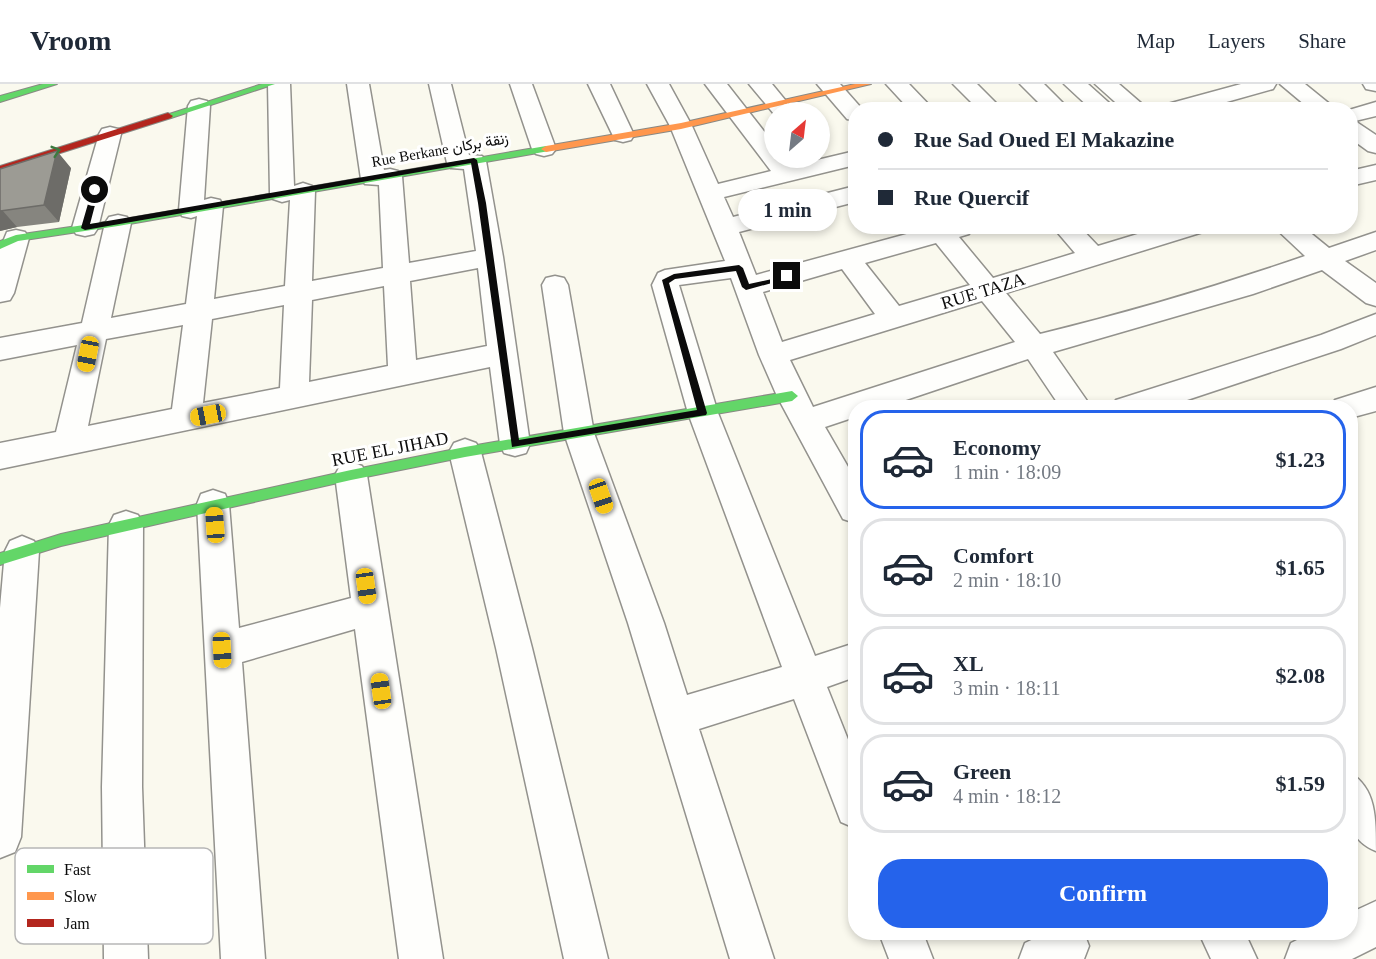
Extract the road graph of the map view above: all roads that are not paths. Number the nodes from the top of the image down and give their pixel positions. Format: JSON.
{"nodes":[{"id":1,"x":53,"y":84,"type":"edge"},
{"id":2,"x":271,"y":84,"type":"edge"},
{"id":3,"x":279,"y":84,"type":"edge"},
{"id":4,"x":358,"y":84,"type":"edge"},
{"id":5,"x":440,"y":84,"type":"edge"},
{"id":6,"x":521,"y":84,"type":"edge"},
{"id":7,"x":599,"y":84,"type":"edge"},
{"id":8,"x":716,"y":84,"type":"edge"},
{"id":9,"x":760,"y":84,"type":"edge"},
{"id":10,"x":867,"y":84,"type":"edge"},
{"id":11,"x":897,"y":84,"type":"edge"},
{"id":12,"x":964,"y":84,"type":"edge"},
{"id":13,"x":1031,"y":84,"type":"edge"},
{"id":14,"x":1075,"y":84,"type":"edge"},
{"id":15,"x":1106,"y":84,"type":"edge"},
{"id":16,"x":1265,"y":84,"type":"edge"},
{"id":17,"x":1291,"y":84,"type":"edge"},
{"id":18,"x":664,"y":85,"type":"edge"},
{"id":19,"x":831,"y":88,"type":"edge"},
{"id":20,"x":1218,"y":97,"type":"edge"},
{"id":21,"x":0,"y":99,"type":"edge"},
{"id":22,"x":775,"y":102,"type":"edge"},
{"id":23,"x":798,"y":102,"type":"edge"},
{"id":24,"x":914,"y":102,"type":"edge"},
{"id":25,"x":983,"y":102,"type":"edge"},
{"id":26,"x":1048,"y":102,"type":"edge"},
{"id":27,"x":1096,"y":102,"type":"edge"},
{"id":28,"x":1128,"y":102,"type":"edge"},
{"id":29,"x":1200,"y":102,"type":"edge"},
{"id":30,"x":1315,"y":102,"type":"edge"},
{"id":31,"x":199,"y":105,"type":"junction"},
{"id":32,"x":848,"y":106,"type":"edge"},
{"id":33,"x":1376,"y":109,"type":"edge"},
{"id":34,"x":764,"y":111,"type":"edge"},
{"id":35,"x":739,"y":114,"type":"junction"},
{"id":36,"x":1358,"y":114,"type":"edge"},
{"id":37,"x":681,"y":126,"type":"junction"},
{"id":38,"x":1358,"y":133,"type":"edge"},
{"id":39,"x":110,"y":134,"type":"junction"},
{"id":40,"x":622,"y":135,"type":"junction"},
{"id":41,"x":1376,"y":146,"type":"edge"},
{"id":42,"x":544,"y":149,"type":"junction"},
{"id":43,"x":848,"y":158,"type":"edge"},
{"id":44,"x":830,"y":160,"type":"edge"},
{"id":45,"x":466,"y":162,"type":"junction"},
{"id":46,"x":803,"y":168,"type":"edge"},
{"id":47,"x":0,"y":169,"type":"edge"},
{"id":48,"x":1376,"y":172,"type":"edge"},
{"id":49,"x":786,"y":175,"type":"junction"},
{"id":50,"x":381,"y":177,"type":"junction"},
{"id":51,"x":1358,"y":177,"type":"edge"},
{"id":52,"x":293,"y":193,"type":"junction"},
{"id":53,"x":711,"y":194,"type":"junction"},
{"id":54,"x":848,"y":196,"type":"edge"},
{"id":55,"x":201,"y":208,"type":"junction"},
{"id":56,"x":118,"y":223,"type":"junction"},
{"id":57,"x":725,"y":227,"type":"junction"},
{"id":58,"x":85,"y":228,"type":"junction"},
{"id":59,"x":933,"y":234,"type":"edge"},
{"id":60,"x":951,"y":234,"type":"edge"},
{"id":61,"x":1071,"y":234,"type":"edge"},
{"id":62,"x":1168,"y":234,"type":"edge"},
{"id":63,"x":1295,"y":234,"type":"edge"},
{"id":64,"x":8,"y":241,"type":"edge"},
{"id":65,"x":1376,"y":241,"type":"edge"},
{"id":66,"x":490,"y":257,"type":"junction"},
{"id":67,"x":1093,"y":257,"type":"junction"},
{"id":68,"x":1325,"y":258,"type":"junction"},
{"id":69,"x":849,"y":261,"type":"junction"},
{"id":70,"x":397,"y":275,"type":"junction"},
{"id":71,"x":743,"y":278,"type":"junction"},
{"id":72,"x":555,"y":285,"type":"dead end"},
{"id":73,"x":989,"y":288,"type":"junction"},
{"id":74,"x":0,"y":292,"type":"edge"},
{"id":75,"x":300,"y":293,"type":"junction"},
{"id":76,"x":1376,"y":296,"type":"edge"},
{"id":77,"x":198,"y":312,"type":"junction"},
{"id":78,"x":894,"y":319,"type":"junction"},
{"id":79,"x":1376,"y":324,"type":"edge"},
{"id":80,"x":93,"y":332,"type":"junction"},
{"id":81,"x":1034,"y":346,"type":"junction"},
{"id":82,"x":0,"y":349,"type":"edge"},
{"id":83,"x":502,"y":354,"type":"junction"},
{"id":84,"x":773,"y":355,"type":"junction"},
{"id":85,"x":403,"y":374,"type":"junction"},
{"id":86,"x":792,"y":396,"type":"junction"},
{"id":87,"x":294,"y":397,"type":"junction"},
{"id":88,"x":1376,"y":399,"type":"edge"},
{"id":89,"x":871,"y":400,"type":"edge"},
{"id":90,"x":1066,"y":400,"type":"edge"},
{"id":91,"x":1152,"y":400,"type":"edge"},
{"id":92,"x":1358,"y":404,"type":"edge"},
{"id":93,"x":848,"y":407,"type":"edge"},
{"id":94,"x":703,"y":413,"type":"junction"},
{"id":95,"x":186,"y":419,"type":"junction"},
{"id":96,"x":807,"y":421,"type":"junction"},
{"id":97,"x":579,"y":433,"type":"junction"},
{"id":98,"x":69,"y":442,"type":"junction"},
{"id":99,"x":515,"y":444,"type":"junction"},
{"id":100,"x":465,"y":452,"type":"junction"},
{"id":101,"x":0,"y":456,"type":"edge"},
{"id":102,"x":351,"y":475,"type":"junction"},
{"id":103,"x":848,"y":485,"type":"edge"},
{"id":104,"x":213,"y":504,"type":"junction"},
{"id":105,"x":126,"y":525,"type":"junction"},
{"id":106,"x":11,"y":555,"type":"edge"},
{"id":107,"x":370,"y":609,"type":"junction"},
{"id":108,"x":222,"y":650,"type":"junction"},
{"id":109,"x":848,"y":662,"type":"edge"},
{"id":110,"x":804,"y":678,"type":"junction"},
{"id":111,"x":676,"y":717,"type":"junction"},
{"id":112,"x":848,"y":790,"type":"edge"},
{"id":113,"x":1358,"y":804,"type":"edge"},
{"id":114,"x":1376,"y":830,"type":"edge"},
{"id":115,"x":0,"y":837,"type":"edge"},
{"id":116,"x":123,"y":848,"type":"edge"},
{"id":117,"x":1376,"y":923,"type":"edge"},
{"id":118,"x":1358,"y":932,"type":"edge"},
{"id":119,"x":904,"y":940,"type":"edge"},
{"id":120,"x":1225,"y":940,"type":"edge"},
{"id":121,"x":1343,"y":940,"type":"edge"},
{"id":122,"x":126,"y":944,"type":"edge"},
{"id":123,"x":126,"y":959,"type":"edge"},
{"id":124,"x":243,"y":959,"type":"edge"},
{"id":125,"x":421,"y":959,"type":"edge"},
{"id":126,"x":586,"y":959,"type":"edge"},
{"id":127,"x":752,"y":959,"type":"edge"},
{"id":128,"x":911,"y":959,"type":"edge"},
{"id":129,"x":1235,"y":959,"type":"edge"},
{"id":130,"x":1307,"y":959,"type":"edge"}],
"edges":[{"from":1,"to":21,"type":"street"},
{"from":2,"to":31,"type":"street"},
{"from":3,"to":52,"type":"street"},
{"from":4,"to":50,"type":"street"},
{"from":5,"to":45,"type":"street"},
{"from":6,"to":42,"type":"street"},
{"from":7,"to":40,"type":"street"},
{"from":8,"to":35,"type":"street"},
{"from":9,"to":22,"type":"street"},
{"from":10,"to":19,"type":"street","name":"Rue Berkane زنقة بركان"},
{"from":11,"to":24,"type":"street"},
{"from":12,"to":25,"type":"street"},
{"from":13,"to":26,"type":"street"},
{"from":14,"to":27,"type":"street"},
{"from":15,"to":28,"type":"street"},
{"from":16,"to":20,"type":"street"},
{"from":17,"to":30,"type":"street"},
{"from":18,"to":37,"type":"street"},
{"from":19,"to":23,"type":"street","name":"Rue Berkane زنقة بركان"},
{"from":19,"to":32,"type":"street"},
{"from":20,"to":29,"type":"street"},
{"from":31,"to":39,"type":"street"},
{"from":31,"to":55,"type":"street"},
{"from":33,"to":36,"type":"street"},
{"from":34,"to":35,"type":"street","name":"Rue Berkane زنقة بركان"},
{"from":35,"to":37,"type":"street","name":"Rue Berkane زنقة بركان"},
{"from":35,"to":49,"type":"street"},
{"from":37,"to":40,"type":"street","name":"Rue Berkane زنقة بركان"},
{"from":37,"to":53,"type":"street"},
{"from":38,"to":41,"type":"street"},
{"from":47,"to":39,"type":"street","one_way":true},
{"from":39,"to":58,"type":"street"},
{"from":40,"to":42,"type":"street","name":"Rue Berkane زنقة بركان"},
{"from":42,"to":45,"type":"street","name":"Rue Berkane زنقة بركان"},
{"from":43,"to":44,"type":"street"},
{"from":45,"to":50,"type":"street","name":"Rue Berkane زنقة بركان"},
{"from":45,"to":66,"type":"street"},
{"from":46,"to":49,"type":"street"},
{"from":48,"to":51,"type":"street"},
{"from":49,"to":53,"type":"street"},
{"from":50,"to":52,"type":"street","name":"Rue Berkane زنقة بركان"},
{"from":50,"to":70,"type":"street"},
{"from":52,"to":55,"type":"street","name":"Rue Berkane زنقة بركان"},
{"from":52,"to":75,"type":"street"},
{"from":53,"to":57,"type":"street"},
{"from":54,"to":57,"type":"street"},
{"from":55,"to":56,"type":"street","name":"Rue Berkane زنقة بركان"},
{"from":55,"to":77,"type":"street"},
{"from":56,"to":58,"type":"street","name":"Rue Berkane زنقة بركان"},
{"from":56,"to":80,"type":"street"},
{"from":57,"to":71,"type":"street"},
{"from":58,"to":64,"type":"street","name":"Rue Berkane زنقة بركان"},
{"from":59,"to":69,"type":"street"},
{"from":60,"to":73,"type":"street"},
{"from":61,"to":67,"type":"street"},
{"from":62,"to":67,"type":"street","name":"RUE TAZA"},
{"from":63,"to":68,"type":"street"},
{"from":64,"to":74,"type":"street"},
{"from":65,"to":68,"type":"street"},
{"from":66,"to":70,"type":"street"},
{"from":66,"to":83,"type":"street"},
{"from":67,"to":73,"type":"street","name":"RUE TAZA"},
{"from":68,"to":76,"type":"street"},
{"from":68,"to":81,"type":"street"},
{"from":69,"to":71,"type":"street"},
{"from":69,"to":78,"type":"street"},
{"from":70,"to":75,"type":"street"},
{"from":70,"to":85,"type":"street"},
{"from":71,"to":84,"type":"street"},
{"from":71,"to":94,"type":"street"},
{"from":72,"to":97,"type":"street"},
{"from":73,"to":78,"type":"street","name":"RUE TAZA"},
{"from":73,"to":81,"type":"street"},
{"from":75,"to":77,"type":"street"},
{"from":75,"to":87,"type":"street"},
{"from":77,"to":80,"type":"street"},
{"from":77,"to":95,"type":"street"},
{"from":78,"to":84,"type":"street","name":"RUE TAZA"},
{"from":79,"to":91,"type":"street"},
{"from":80,"to":82,"type":"street"},
{"from":80,"to":98,"type":"street"},
{"from":81,"to":89,"type":"street"},
{"from":81,"to":90,"type":"street"},
{"from":83,"to":85,"type":"street"},
{"from":83,"to":99,"type":"street"},
{"from":84,"to":86,"type":"street"},
{"from":85,"to":87,"type":"street"},
{"from":86,"to":94,"type":"street","name":"RUE EL JIHAD"},
{"from":86,"to":96,"type":"street"},
{"from":87,"to":95,"type":"street"},
{"from":88,"to":92,"type":"street"},
{"from":93,"to":96,"type":"street"},
{"from":94,"to":97,"type":"street","name":"RUE EL JIHAD"},
{"from":94,"to":110,"type":"street"},
{"from":95,"to":98,"type":"street"},
{"from":96,"to":103,"type":"street"},
{"from":97,"to":99,"type":"street","name":"RUE EL JIHAD"},
{"from":97,"to":111,"type":"street"},
{"from":98,"to":101,"type":"street"},
{"from":99,"to":100,"type":"street","name":"RUE EL JIHAD"},
{"from":100,"to":102,"type":"street","name":"RUE EL JIHAD"},
{"from":100,"to":126,"type":"street"},
{"from":102,"to":104,"type":"street","name":"RUE EL JIHAD"},
{"from":102,"to":107,"type":"street"},
{"from":104,"to":105,"type":"street","name":"RUE EL JIHAD"},
{"from":104,"to":108,"type":"street"},
{"from":105,"to":106,"type":"street","name":"RUE EL JIHAD"},
{"from":105,"to":116,"type":"street"},
{"from":106,"to":115,"type":"street"},
{"from":107,"to":108,"type":"street"},
{"from":107,"to":125,"type":"street"},
{"from":108,"to":124,"type":"street"},
{"from":109,"to":110,"type":"street"},
{"from":110,"to":111,"type":"street"},
{"from":110,"to":112,"type":"street"},
{"from":111,"to":127,"type":"street"},
{"from":113,"to":114,"type":"street"},
{"from":117,"to":118,"type":"street"},
{"from":119,"to":128,"type":"street"},
{"from":120,"to":129,"type":"street"},
{"from":121,"to":130,"type":"street"},
{"from":122,"to":123,"type":"street"}]}
